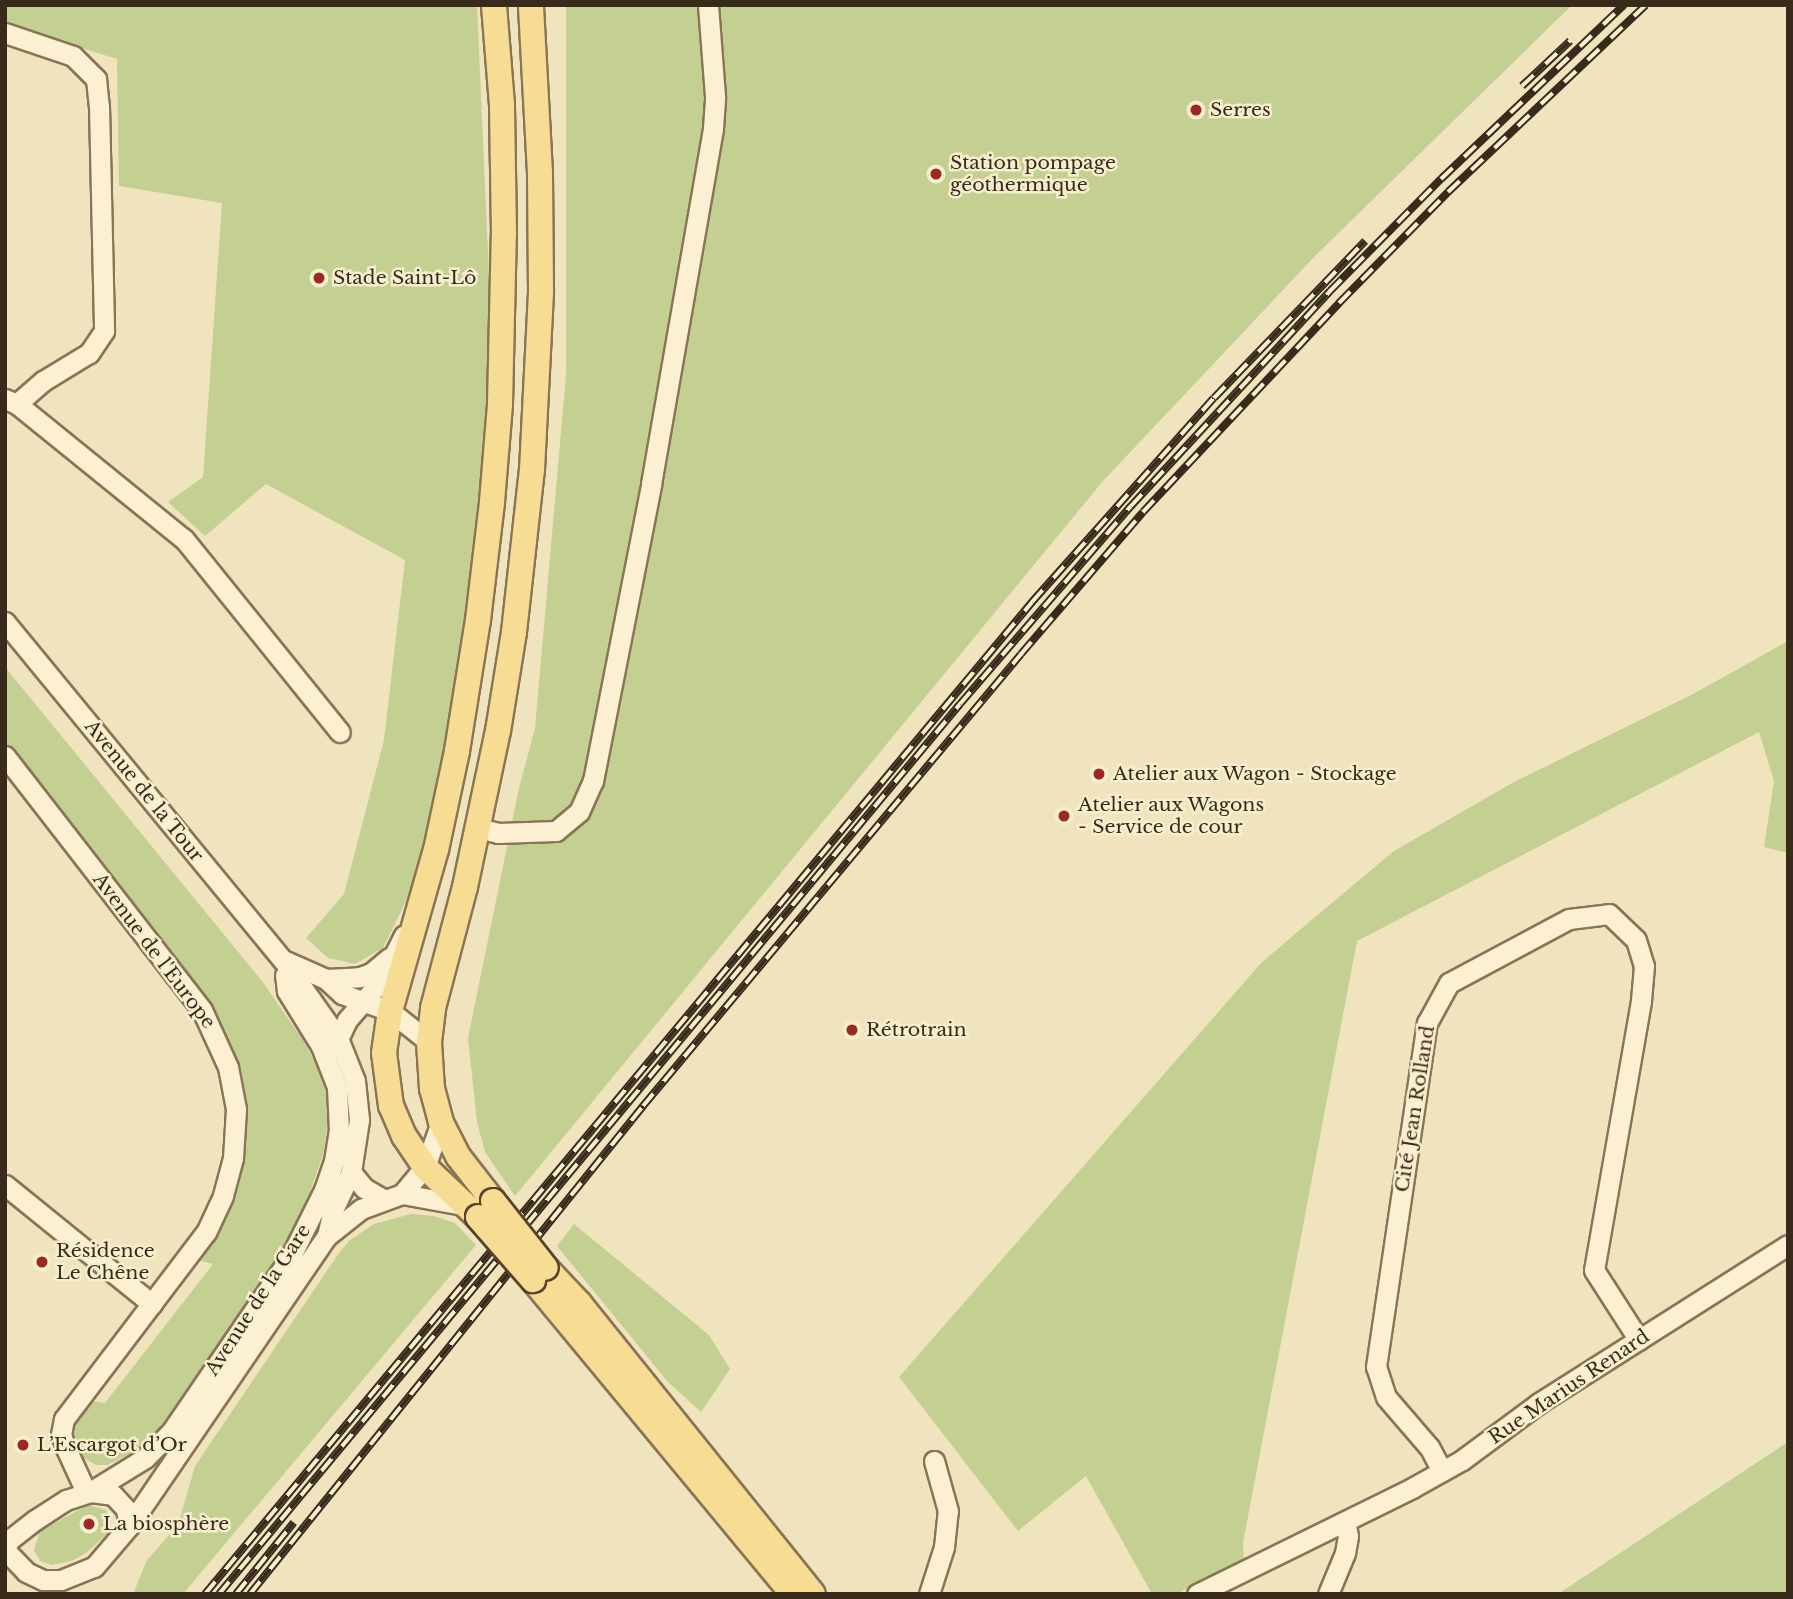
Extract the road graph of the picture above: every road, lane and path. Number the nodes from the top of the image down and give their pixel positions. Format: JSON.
{"nodes":[{"id":1,"x":494,"y":5,"type":"edge"},
{"id":2,"x":531,"y":5,"type":"edge"},
{"id":3,"x":708,"y":5,"type":"edge"},
{"id":4,"x":5,"y":33,"type":"edge"},
{"id":5,"x":11,"y":402,"type":"edge"},
{"id":6,"x":5,"y":622,"type":"edge"},
{"id":7,"x":340,"y":732,"type":"dead end"},
{"id":8,"x":5,"y":756,"type":"edge"},
{"id":9,"x":478,"y":828,"type":"junction"},
{"id":10,"x":420,"y":907,"type":"junction"},
{"id":11,"x":395,"y":953,"type":"junction"},
{"id":12,"x":283,"y":960,"type":"junction"},
{"id":13,"x":326,"y":979,"type":"junction"},
{"id":14,"x":366,"y":1001,"type":"junction"},
{"id":15,"x":390,"y":1011,"type":"junction"},
{"id":16,"x":338,"y":1038,"type":"junction"},
{"id":17,"x":429,"y":1042,"type":"junction"},
{"id":18,"x":328,"y":1062,"type":"junction"},
{"id":19,"x":442,"y":1122,"type":"junction"},
{"id":20,"x":425,"y":1167,"type":"junction"},
{"id":21,"x":351,"y":1172,"type":"junction"},
{"id":22,"x":5,"y":1185,"type":"edge"},
{"id":23,"x":393,"y":1196,"type":"junction"},
{"id":24,"x":478,"y":1208,"type":"junction"},
{"id":25,"x":327,"y":1236,"type":"junction"},
{"id":26,"x":1788,"y":1245,"type":"edge"},
{"id":27,"x":152,"y":1304,"type":"junction"},
{"id":28,"x":1639,"y":1340,"type":"junction"},
{"id":29,"x":934,"y":1461,"type":"dead end"},
{"id":30,"x":1442,"y":1471,"type":"junction"},
{"id":31,"x":88,"y":1492,"type":"junction"},
{"id":32,"x":1345,"y":1521,"type":"junction"},
{"id":33,"x":748,"y":1525,"type":"junction"},
{"id":34,"x":129,"y":1527,"type":"junction"},
{"id":35,"x":6,"y":1546,"type":"edge"},
{"id":36,"x":793,"y":1594,"type":"edge"},
{"id":37,"x":813,"y":1594,"type":"edge"},
{"id":38,"x":929,"y":1594,"type":"edge"},
{"id":39,"x":1197,"y":1594,"type":"edge"},
{"id":40,"x":1328,"y":1594,"type":"edge"}],
"edges":[{"from":1,"to":10,"type":"main road"},
{"from":2,"to":9,"type":"main road"},
{"from":3,"to":9,"type":"street"},
{"from":4,"to":5,"type":"street"},
{"from":5,"to":7,"type":"street"},
{"from":6,"to":12,"type":"street","name":"Avenue de la Tour"},
{"from":8,"to":27,"type":"street","name":"Avenue de l'Europe"},
{"from":9,"to":17,"type":"main road"},
{"from":10,"to":11,"type":"street"},
{"from":10,"to":15,"type":"main road"},
{"from":11,"to":13,"type":"street","name":"Avenue de la Tour"},
{"from":11,"to":14,"type":"street"},
{"from":12,"to":13,"type":"street","name":"Avenue de la Tour"},
{"from":12,"to":16,"type":"street","name":"Avenue de la Tour"},
{"from":12,"to":18,"type":"street","name":"Avenue de la Tour"},
{"from":13,"to":14,"type":"street","name":"Avenue de la Tour"},
{"from":14,"to":15,"type":"street","name":"Avenue de la Tour"},
{"from":14,"to":16,"type":"street"},
{"from":15,"to":17,"type":"street","name":"Avenue de la Tour"},
{"from":15,"to":20,"type":"main road"},
{"from":16,"to":18,"type":"street"},
{"from":16,"to":21,"type":"street","name":"Avenue de la Gare"},
{"from":17,"to":19,"type":"main road"},
{"from":18,"to":31,"type":"street","name":"Avenue de la Gare"},
{"from":19,"to":20,"type":"street","name":"Avenue de la Gare"},
{"from":19,"to":24,"type":"main road"},
{"from":20,"to":23,"type":"street","name":"Avenue de la Gare"},
{"from":20,"to":24,"type":"main road"},
{"from":21,"to":23,"type":"street"},
{"from":21,"to":25,"type":"street","name":"Avenue de la Gare"},
{"from":22,"to":27,"type":"street"},
{"from":23,"to":24,"type":"street"},
{"from":23,"to":25,"type":"street","name":"Avenue de la Gare"},
{"from":24,"to":33,"type":"main road","bridge":true},
{"from":25,"to":34,"type":"street","name":"Avenue de la Gare"},
{"from":26,"to":28,"type":"street","name":"Rue Marius Renard"},
{"from":27,"to":31,"type":"street","name":"Avenue de l'Europe"},
{"from":28,"to":30,"type":"street","name":"Rue Marius Renard"},
{"from":28,"to":30,"type":"street","name":"Cité Jean Rolland"},
{"from":29,"to":38,"type":"street"},
{"from":30,"to":32,"type":"street","name":"Rue Marius Renard"},
{"from":31,"to":34,"type":"street"},
{"from":31,"to":35,"type":"street","name":"Avenue de la Gare"},
{"from":32,"to":39,"type":"street","name":"Rue Marius Renard"},
{"from":32,"to":40,"type":"street"},
{"from":33,"to":36,"type":"main road"},
{"from":33,"to":37,"type":"main road"},
{"from":34,"to":35,"type":"street","name":"Avenue de la Gare"}]}
